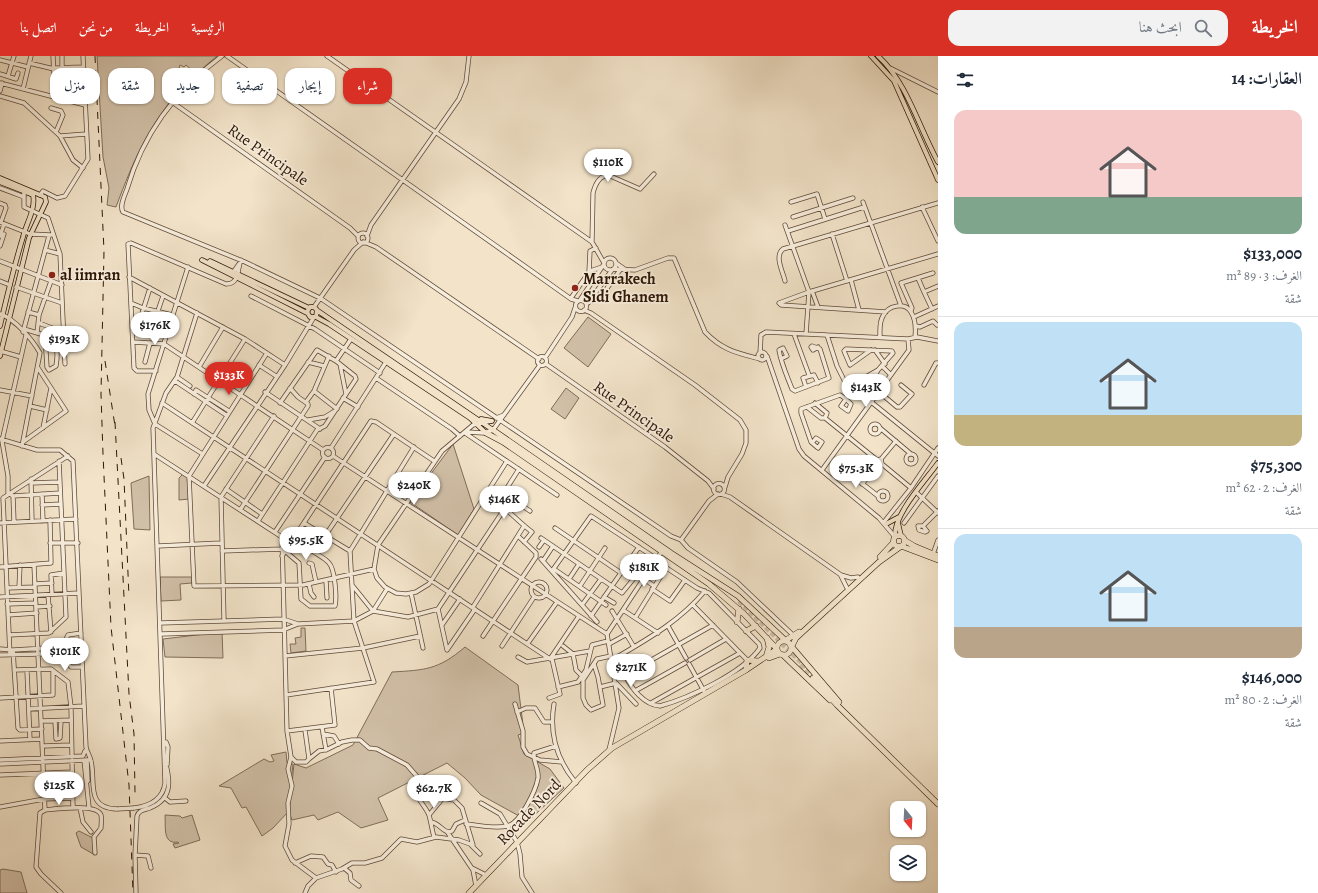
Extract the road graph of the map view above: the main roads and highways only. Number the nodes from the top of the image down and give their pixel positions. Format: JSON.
{"nodes":[{"id":1,"x":871,"y":56,"type":"edge"},
{"id":2,"x":878,"y":56,"type":"edge"},
{"id":3,"x":932,"y":152,"type":"junction"},
{"id":4,"x":926,"y":155,"type":"junction"},
{"id":5,"x":938,"y":161,"type":"edge"},
{"id":6,"x":0,"y":178,"type":"edge"},
{"id":7,"x":938,"y":179,"type":"edge"},
{"id":8,"x":0,"y":182,"type":"edge"},
{"id":9,"x":203,"y":259,"type":"dead end"},
{"id":10,"x":318,"y":311,"type":"junction"},
{"id":11,"x":308,"y":312,"type":"junction"},
{"id":12,"x":1,"y":314,"type":"edge"},
{"id":13,"x":315,"y":317,"type":"junction"},
{"id":14,"x":0,"y":326,"type":"edge"},
{"id":15,"x":0,"y":353,"type":"edge"},
{"id":16,"x":478,"y":419,"type":"junction"},
{"id":17,"x":492,"y":421,"type":"road end"},
{"id":18,"x":493,"y":430,"type":"joint"},
{"id":19,"x":486,"y":433,"type":"joint"},
{"id":20,"x":938,"y":463,"type":"edge"},
{"id":21,"x":900,"y":517,"type":"junction"},
{"id":22,"x":885,"y":523,"type":"road end"},
{"id":23,"x":899,"y":538,"type":"junction"},
{"id":24,"x":893,"y":544,"type":"junction"},
{"id":25,"x":901,"y":547,"type":"junction"},
{"id":26,"x":663,"y":550,"type":"junction"},
{"id":27,"x":935,"y":555,"type":"edge"},
{"id":28,"x":938,"y":560,"type":"edge"},
{"id":29,"x":715,"y":585,"type":"junction"},
{"id":30,"x":738,"y":602,"type":"tunnel mouth"},
{"id":31,"x":739,"y":609,"type":"junction"},
{"id":32,"x":737,"y":622,"type":"road end"},
{"id":33,"x":756,"y":626,"type":"junction"},
{"id":34,"x":746,"y":631,"type":"road end"},
{"id":35,"x":796,"y":636,"type":"junction"},
{"id":36,"x":767,"y":638,"type":"junction"},
{"id":37,"x":785,"y":640,"type":"junction"},
{"id":38,"x":792,"y":647,"type":"junction"},
{"id":39,"x":779,"y":652,"type":"junction"},
{"id":40,"x":800,"y":656,"type":"junction"},
{"id":41,"x":763,"y":658,"type":"junction"},
{"id":42,"x":746,"y":670,"type":"junction"},
{"id":43,"x":814,"y":677,"type":"tunnel mouth"},
{"id":44,"x":838,"y":703,"type":"junction"},
{"id":45,"x":608,"y":750,"type":"junction"},
{"id":46,"x":938,"y":800,"type":"edge"},
{"id":47,"x":938,"y":804,"type":"edge"},
{"id":48,"x":469,"y":893,"type":"edge"}],
"edges":[{"from":1,"to":4,"type":"main road"},
{"from":2,"to":3,"type":"main road"},
{"from":3,"to":4,"type":"main road"},
{"from":3,"to":5,"type":"main road"},
{"from":4,"to":7,"type":"main road"},
{"from":6,"to":15,"type":"main road"},
{"from":8,"to":12,"type":"main road"},
{"from":9,"to":11,"type":"main road"},
{"from":10,"to":11,"type":"main road"},
{"from":10,"to":13,"type":"main road"},
{"from":10,"to":16,"type":"main road"},
{"from":11,"to":13,"type":"main road"},
{"from":12,"to":14,"type":"main road"},
{"from":13,"to":19,"type":"main road"},
{"from":16,"to":17,"type":"main road"},
{"from":16,"to":18,"type":"main road"},
{"from":18,"to":26,"type":"highway"},
{"from":19,"to":26,"type":"highway"},
{"from":20,"to":21,"type":"main road"},
{"from":21,"to":22,"type":"main road"},
{"from":21,"to":23,"type":"main road"},
{"from":23,"to":24,"type":"highway"},
{"from":23,"to":25,"type":"highway"},
{"from":23,"to":27,"type":"highway"},
{"from":24,"to":25,"type":"highway"},
{"from":24,"to":35,"type":"highway"},
{"from":25,"to":28,"type":"highway"},
{"from":25,"to":35,"type":"highway"},
{"from":26,"to":29,"type":"highway"},
{"from":29,"to":30,"type":"highway"},
{"from":29,"to":31,"type":"highway"},
{"from":29,"to":37,"type":"highway"},
{"from":31,"to":32,"type":"highway"},
{"from":31,"to":33,"type":"highway"},
{"from":33,"to":34,"type":"highway"},
{"from":33,"to":36,"type":"highway"},
{"from":35,"to":37,"type":"highway"},
{"from":35,"to":38,"type":"highway"},
{"from":35,"to":40,"type":"highway"},
{"from":36,"to":39,"type":"highway"},
{"from":36,"to":41,"type":"highway"},
{"from":37,"to":38,"type":"highway"},
{"from":37,"to":39,"type":"highway"},
{"from":38,"to":39,"type":"highway"},
{"from":38,"to":40,"type":"highway"},
{"from":39,"to":41,"type":"highway","name":"Rocade Nord"},
{"from":39,"to":44,"type":"highway"},
{"from":39,"to":45,"type":"highway","name":"Rocade Nord"},
{"from":40,"to":44,"type":"highway"},
{"from":41,"to":42,"type":"highway","name":"Rocade Nord"},
{"from":41,"to":42,"type":"highway"},
{"from":42,"to":45,"type":"highway","name":"Rocade Nord"},
{"from":43,"to":44,"type":"highway"},
{"from":44,"to":46,"type":"highway"},
{"from":44,"to":47,"type":"highway"},
{"from":45,"to":48,"type":"highway","name":"Rocade Nord"}]}
